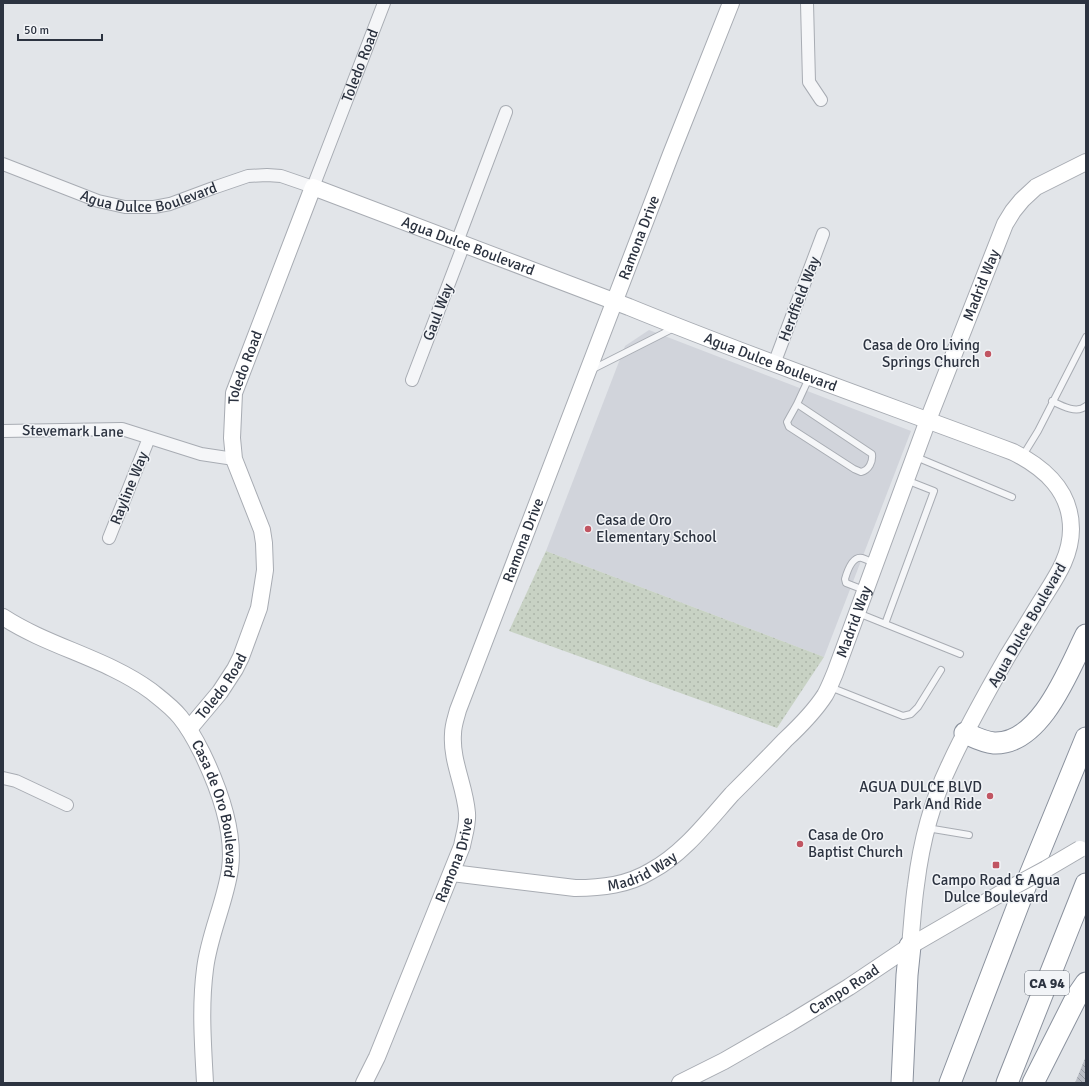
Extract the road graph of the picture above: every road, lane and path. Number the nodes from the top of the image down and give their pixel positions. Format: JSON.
{"nodes":[{"id":1,"x":384,"y":3,"type":"edge"},
{"id":2,"x":731,"y":3,"type":"edge"},
{"id":3,"x":807,"y":3,"type":"edge"},
{"id":4,"x":821,"y":100,"type":"dead end"},
{"id":5,"x":506,"y":112,"type":"dead end"},
{"id":6,"x":3,"y":164,"type":"edge"},
{"id":7,"x":1081,"y":167,"type":"edge"},
{"id":8,"x":313,"y":187,"type":"junction"},
{"id":9,"x":823,"y":234,"type":"dead end"},
{"id":10,"x":460,"y":243,"type":"junction"},
{"id":11,"x":615,"y":302,"type":"junction"},
{"id":12,"x":676,"y":326,"type":"junction"},
{"id":13,"x":1086,"y":337,"type":"edge"},
{"id":14,"x":774,"y":364,"type":"junction"},
{"id":15,"x":588,"y":372,"type":"junction"},
{"id":16,"x":810,"y":377,"type":"junction"},
{"id":17,"x":412,"y":380,"type":"dead end"},
{"id":18,"x":1052,"y":401,"type":"junction"},
{"id":19,"x":797,"y":404,"type":"junction"},
{"id":20,"x":1086,"y":406,"type":"edge"},
{"id":21,"x":928,"y":420,"type":"junction"},
{"id":22,"x":3,"y":431,"type":"edge"},
{"id":23,"x":149,"y":438,"type":"junction"},
{"id":24,"x":914,"y":456,"type":"junction"},
{"id":25,"x":1022,"y":457,"type":"junction"},
{"id":26,"x":234,"y":459,"type":"junction"},
{"id":27,"x":906,"y":480,"type":"junction"},
{"id":28,"x":1012,"y":497,"type":"dead end"},
{"id":29,"x":108,"y":538,"type":"dead end"},
{"id":30,"x":876,"y":564,"type":"junction"},
{"id":31,"x":865,"y":591,"type":"junction"},
{"id":32,"x":857,"y":612,"type":"junction"},
{"id":33,"x":3,"y":617,"type":"edge"},
{"id":34,"x":885,"y":624,"type":"junction"},
{"id":35,"x":1086,"y":635,"type":"edge"},
{"id":36,"x":960,"y":654,"type":"dead end"},
{"id":37,"x":941,"y":670,"type":"dead end"},
{"id":38,"x":829,"y":687,"type":"junction"},
{"id":39,"x":189,"y":729,"type":"junction"},
{"id":40,"x":965,"y":733,"type":"junction"},
{"id":41,"x":1086,"y":738,"type":"edge"},
{"id":42,"x":3,"y":778,"type":"edge"},
{"id":43,"x":67,"y":805,"type":"dead end"},
{"id":44,"x":927,"y":828,"type":"junction"},
{"id":45,"x":969,"y":834,"type":"dead end"},
{"id":46,"x":1086,"y":845,"type":"edge"},
{"id":47,"x":452,"y":873,"type":"junction"},
{"id":48,"x":1086,"y":884,"type":"edge"},
{"id":49,"x":910,"y":946,"type":"junction"},
{"id":50,"x":1086,"y":983,"type":"edge"},
{"id":51,"x":205,"y":1083,"type":"edge"},
{"id":52,"x":364,"y":1083,"type":"edge"},
{"id":53,"x":680,"y":1083,"type":"edge"},
{"id":54,"x":902,"y":1083,"type":"edge"},
{"id":55,"x":950,"y":1083,"type":"edge"},
{"id":56,"x":1007,"y":1083,"type":"edge"},
{"id":57,"x":1033,"y":1083,"type":"edge"}],
"edges":[{"from":1,"to":8,"type":"street","name":"Toledo Road"},
{"from":2,"to":11,"type":"street","name":"Ramona Drive"},
{"from":3,"to":4,"type":"street"},
{"from":5,"to":10,"type":"street","name":"Gaul Way"},
{"from":6,"to":8,"type":"street","name":"Agua Dulce Boulevard"},
{"from":7,"to":21,"type":"street","name":"Madrid Way"},
{"from":8,"to":10,"type":"street","name":"Agua Dulce Boulevard"},
{"from":8,"to":26,"type":"street","name":"Toledo Road"},
{"from":9,"to":14,"type":"street","name":"Herdfield Way"},
{"from":10,"to":11,"type":"street","name":"Agua Dulce Boulevard"},
{"from":10,"to":17,"type":"street","name":"Gaul Way"},
{"from":11,"to":12,"type":"street","name":"Agua Dulce Boulevard"},
{"from":11,"to":15,"type":"street","name":"Ramona Drive"},
{"from":12,"to":14,"type":"street","name":"Agua Dulce Boulevard"},
{"from":12,"to":15,"type":"lane"},
{"from":13,"to":18,"type":"lane"},
{"from":14,"to":16,"type":"street","name":"Agua Dulce Boulevard"},
{"from":15,"to":47,"type":"street","name":"Ramona Drive"},
{"from":16,"to":19,"type":"lane"},
{"from":16,"to":21,"type":"street","name":"Agua Dulce Boulevard"},
{"from":18,"to":20,"type":"lane"},
{"from":18,"to":25,"type":"lane"},
{"from":19,"to":19,"type":"lane"},
{"from":21,"to":24,"type":"street","name":"Madrid Way"},
{"from":21,"to":25,"type":"street","name":"Agua Dulce Boulevard"},
{"from":22,"to":23,"type":"street","name":"Stevemark Lane"},
{"from":23,"to":26,"type":"street","name":"Stevemark Lane"},
{"from":23,"to":29,"type":"street","name":"Rayline Way"},
{"from":24,"to":27,"type":"street","name":"Madrid Way"},
{"from":24,"to":28,"type":"lane"},
{"from":25,"to":40,"type":"street","name":"Agua Dulce Boulevard"},
{"from":26,"to":39,"type":"street","name":"Toledo Road"},
{"from":27,"to":30,"type":"street","name":"Madrid Way"},
{"from":27,"to":34,"type":"lane"},
{"from":30,"to":31,"type":"street","name":"Madrid Way"},
{"from":30,"to":31,"type":"lane"},
{"from":31,"to":32,"type":"street","name":"Madrid Way"},
{"from":32,"to":34,"type":"lane"},
{"from":32,"to":38,"type":"street","name":"Madrid Way"},
{"from":33,"to":39,"type":"street","name":"Casa de Oro Boulevard"},
{"from":34,"to":36,"type":"lane"},
{"from":35,"to":40,"type":"highway"},
{"from":37,"to":38,"type":"lane"},
{"from":38,"to":47,"type":"street","name":"Madrid Way"},
{"from":39,"to":51,"type":"street","name":"Casa de Oro Boulevard"},
{"from":40,"to":44,"type":"street","name":"Agua Dulce Boulevard"},
{"from":41,"to":55,"type":"highway"},
{"from":42,"to":43,"type":"street"},
{"from":44,"to":45,"type":"lane"},
{"from":44,"to":49,"type":"street","name":"Agua Dulce Boulevard"},
{"from":46,"to":49,"type":"street","name":"Campo Road","bridge":true},
{"from":47,"to":52,"type":"street","name":"Ramona Drive"},
{"from":48,"to":56,"type":"highway","number":"CA 94"},
{"from":49,"to":53,"type":"street","name":"Campo Road"},
{"from":49,"to":54,"type":"highway"},
{"from":50,"to":57,"type":"highway"}]}
